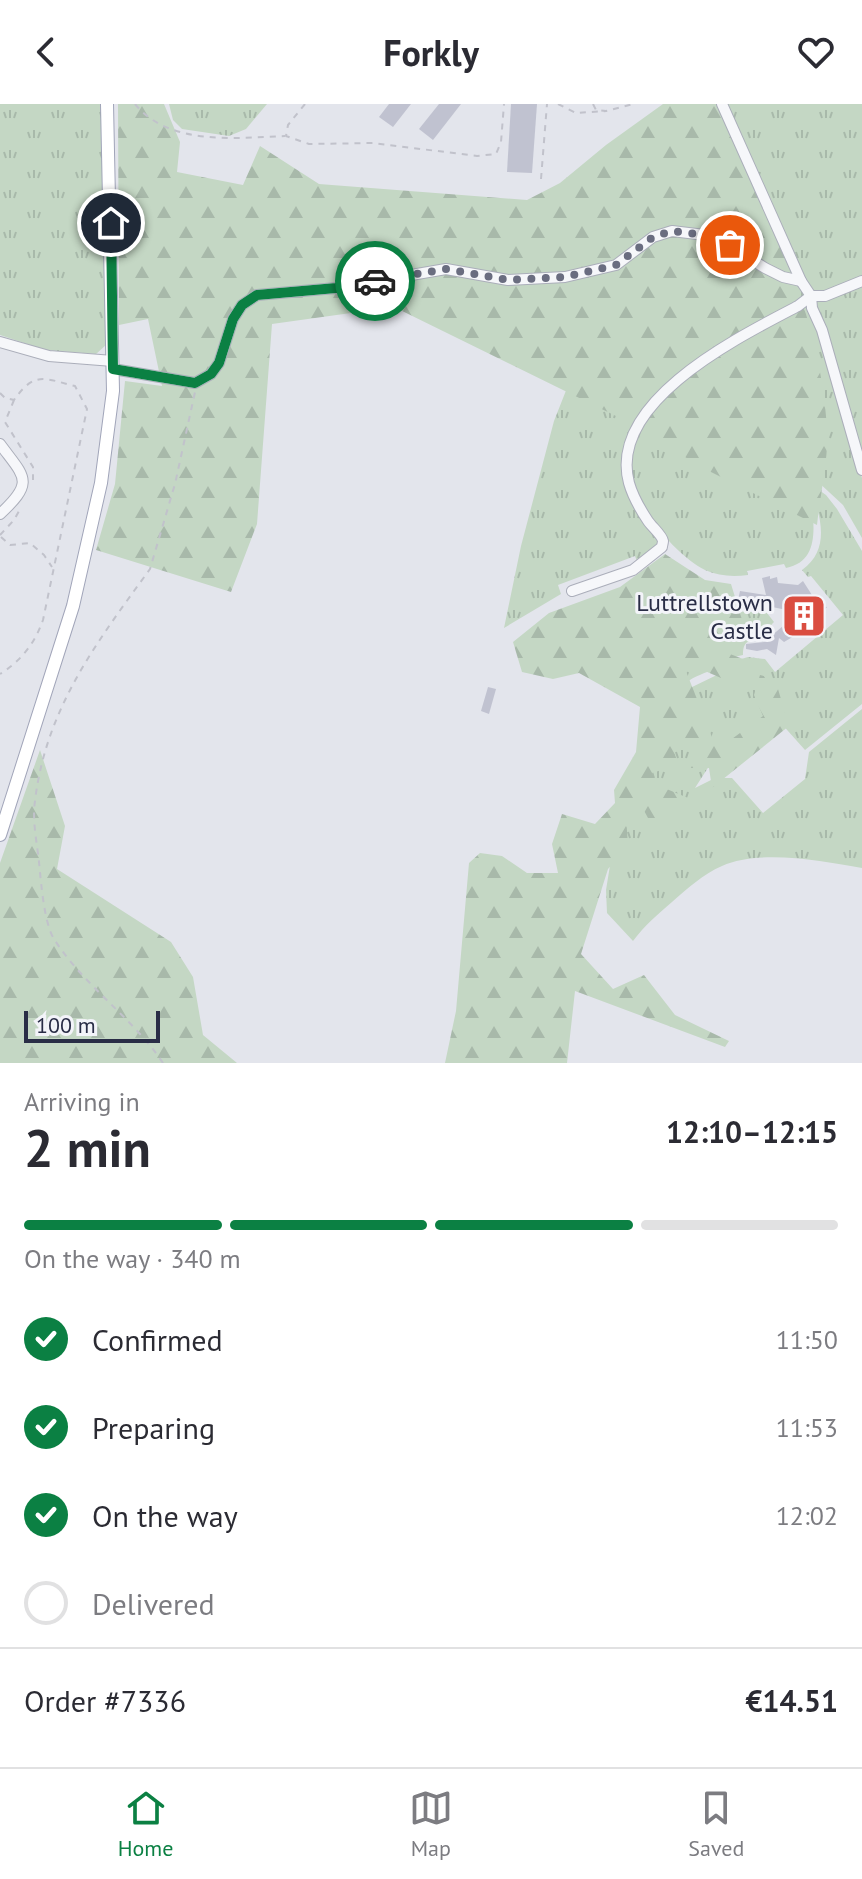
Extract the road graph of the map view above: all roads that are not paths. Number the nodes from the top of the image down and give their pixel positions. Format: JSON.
{"nodes":[{"id":1,"x":107,"y":104,"type":"edge"},
{"id":2,"x":722,"y":104,"type":"edge"},
{"id":3,"x":801,"y":281,"type":"junction"},
{"id":4,"x":862,"y":281,"type":"edge"},
{"id":5,"x":811,"y":296,"type":"junction"},
{"id":6,"x":0,"y":342,"type":"edge"},
{"id":7,"x":113,"y":365,"type":"junction"},
{"id":8,"x":0,"y":444,"type":"edge"},
{"id":9,"x":862,"y":470,"type":"edge"},
{"id":10,"x":0,"y":514,"type":"edge"},
{"id":11,"x":572,"y":591,"type":"dead end"},
{"id":12,"x":0,"y":835,"type":"edge"}],
"edges":[{"from":1,"to":7,"type":"main road"},
{"from":2,"to":3,"type":"street"},
{"from":3,"to":5,"type":"street"},
{"from":3,"to":7,"type":"street"},
{"from":4,"to":5,"type":"street"},
{"from":5,"to":9,"type":"street"},
{"from":5,"to":11,"type":"street"},
{"from":6,"to":7,"type":"street"},
{"from":7,"to":12,"type":"main road"},
{"from":8,"to":10,"type":"street"}]}
